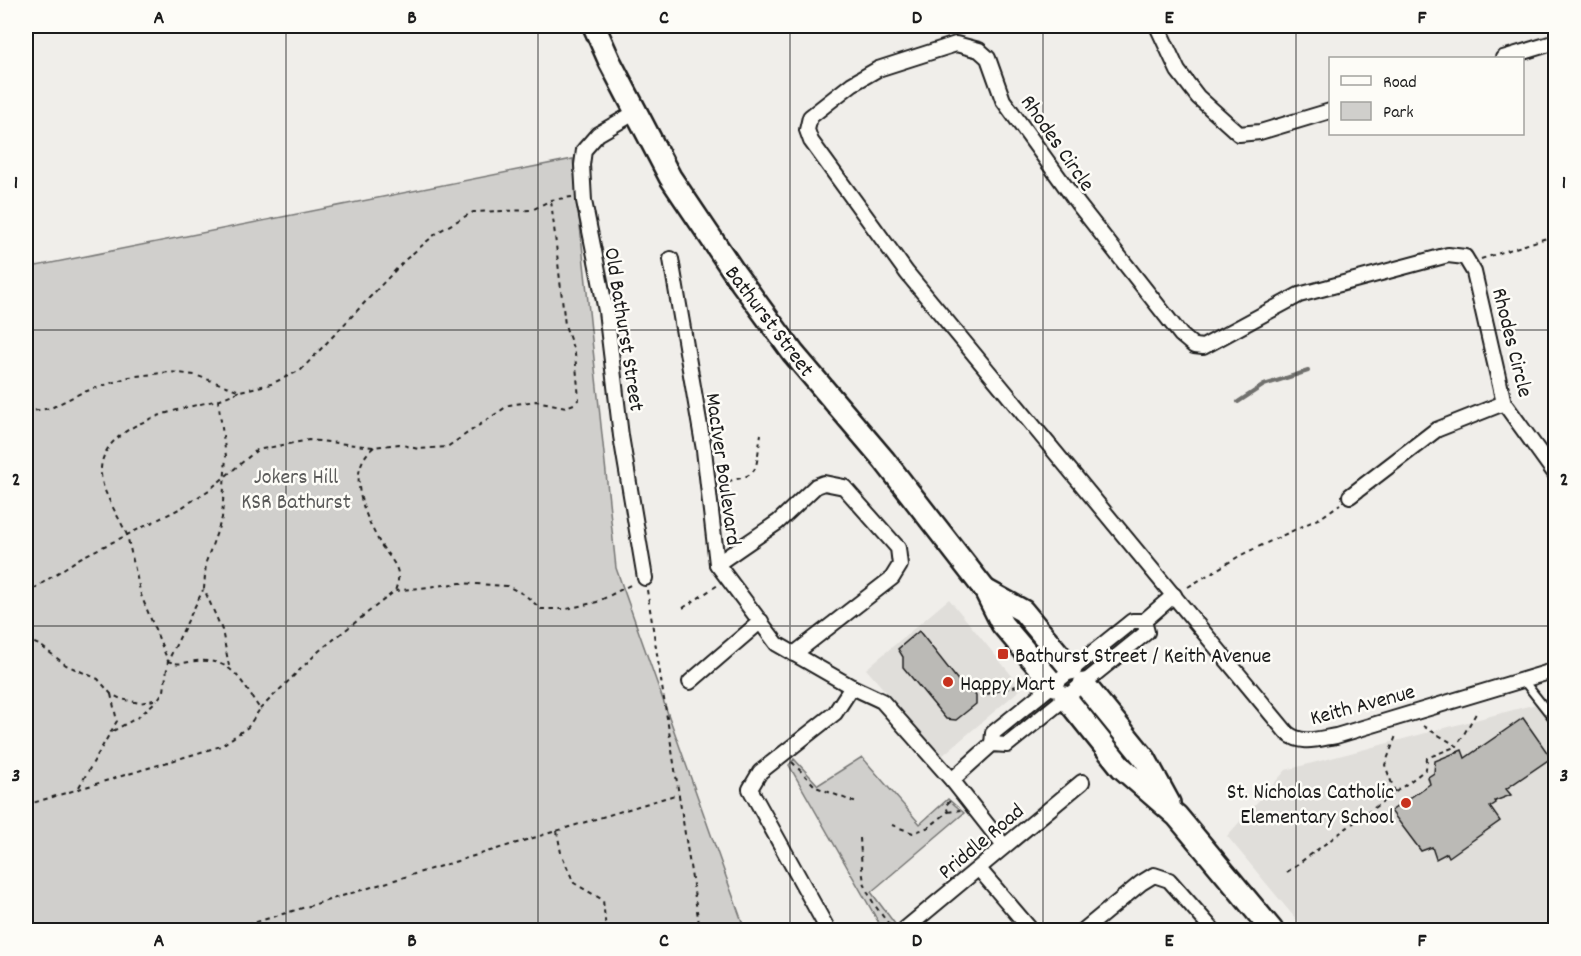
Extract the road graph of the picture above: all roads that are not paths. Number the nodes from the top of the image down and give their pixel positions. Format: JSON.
{"nodes":[{"id":1,"x":594,"y":26,"type":"edge"},
{"id":2,"x":1157,"y":26,"type":"edge"},
{"id":3,"x":1556,"y":42,"type":"edge"},
{"id":4,"x":1506,"y":57,"type":"edge"},
{"id":5,"x":1329,"y":111,"type":"edge"},
{"id":6,"x":636,"y":112,"type":"junction"},
{"id":7,"x":671,"y":259,"type":"dead end"},
{"id":8,"x":1504,"y":403,"type":"junction"},
{"id":9,"x":1556,"y":476,"type":"edge"},
{"id":10,"x":1350,"y":496,"type":"road end"},
{"id":11,"x":717,"y":564,"type":"junction"},
{"id":12,"x":645,"y":578,"type":"road end"},
{"id":13,"x":985,"y":590,"type":"junction"},
{"id":14,"x":1174,"y":595,"type":"junction"},
{"id":15,"x":761,"y":621,"type":"junction"},
{"id":16,"x":1144,"y":621,"type":"junction"},
{"id":17,"x":794,"y":654,"type":"junction"},
{"id":18,"x":1552,"y":675,"type":"edge"},
{"id":19,"x":1078,"y":676,"type":"junction"},
{"id":20,"x":1523,"y":680,"type":"junction"},
{"id":21,"x":690,"y":682,"type":"dead end"},
{"id":22,"x":852,"y":687,"type":"junction"},
{"id":23,"x":1059,"y":691,"type":"junction"},
{"id":24,"x":1556,"y":722,"type":"edge"},
{"id":25,"x":952,"y":780,"type":"junction"},
{"id":26,"x":1082,"y":782,"type":"dead end"},
{"id":27,"x":1177,"y":816,"type":"junction"},
{"id":28,"x":1004,"y":846,"type":"junction"},
{"id":29,"x":979,"y":868,"type":"junction"},
{"id":30,"x":828,"y":930,"type":"edge"},
{"id":31,"x":904,"y":930,"type":"edge"},
{"id":32,"x":1031,"y":930,"type":"edge"},
{"id":33,"x":1084,"y":930,"type":"edge"},
{"id":34,"x":1214,"y":930,"type":"edge"},
{"id":35,"x":1272,"y":930,"type":"edge"}],
"edges":[{"from":1,"to":6,"type":"main road","name":"Bathurst Street"},
{"from":2,"to":5,"type":"street"},
{"from":3,"to":4,"type":"street"},
{"from":6,"to":12,"type":"street","name":"Old Bathurst Street"},
{"from":6,"to":13,"type":"main road","name":"Bathurst Street"},
{"from":7,"to":11,"type":"street","name":"MacIver Boulevard"},
{"from":8,"to":9,"type":"street","name":"Rhodes Circle"},
{"from":8,"to":10,"type":"street"},
{"from":8,"to":14,"type":"street","name":"Rhodes Circle"},
{"from":11,"to":15,"type":"street","name":"MacIver Boulevard"},
{"from":11,"to":17,"type":"street"},
{"from":13,"to":19,"type":"main road","name":"Bathurst Street"},
{"from":13,"to":23,"type":"main road","name":"Bathurst Street"},
{"from":14,"to":16,"type":"street"},
{"from":14,"to":20,"type":"street","name":"Keith Avenue"},
{"from":15,"to":17,"type":"street","name":"MacIver Boulevard"},
{"from":15,"to":21,"type":"street"},
{"from":16,"to":19,"type":"street"},
{"from":16,"to":19,"type":"street"},
{"from":17,"to":22,"type":"street","name":"MacIver Boulevard"},
{"from":18,"to":20,"type":"street","name":"Keith Avenue"},
{"from":19,"to":23,"type":"street"},
{"from":19,"to":23,"type":"street"},
{"from":19,"to":27,"type":"main road","name":"Bathurst Street"},
{"from":20,"to":24,"type":"lane"},
{"from":22,"to":25,"type":"street","name":"MacIver Boulevard"},
{"from":22,"to":30,"type":"street"},
{"from":23,"to":25,"type":"street"},
{"from":23,"to":27,"type":"main road","name":"Bathurst Street"},
{"from":25,"to":28,"type":"street","name":"MacIver Boulevard"},
{"from":26,"to":28,"type":"street","name":"Priddle Road"},
{"from":27,"to":35,"type":"main road","name":"Bathurst Street"},
{"from":28,"to":29,"type":"street","name":"Priddle Road"},
{"from":29,"to":31,"type":"street","name":"Priddle Road"},
{"from":29,"to":32,"type":"street"},
{"from":33,"to":34,"type":"street"}]}
